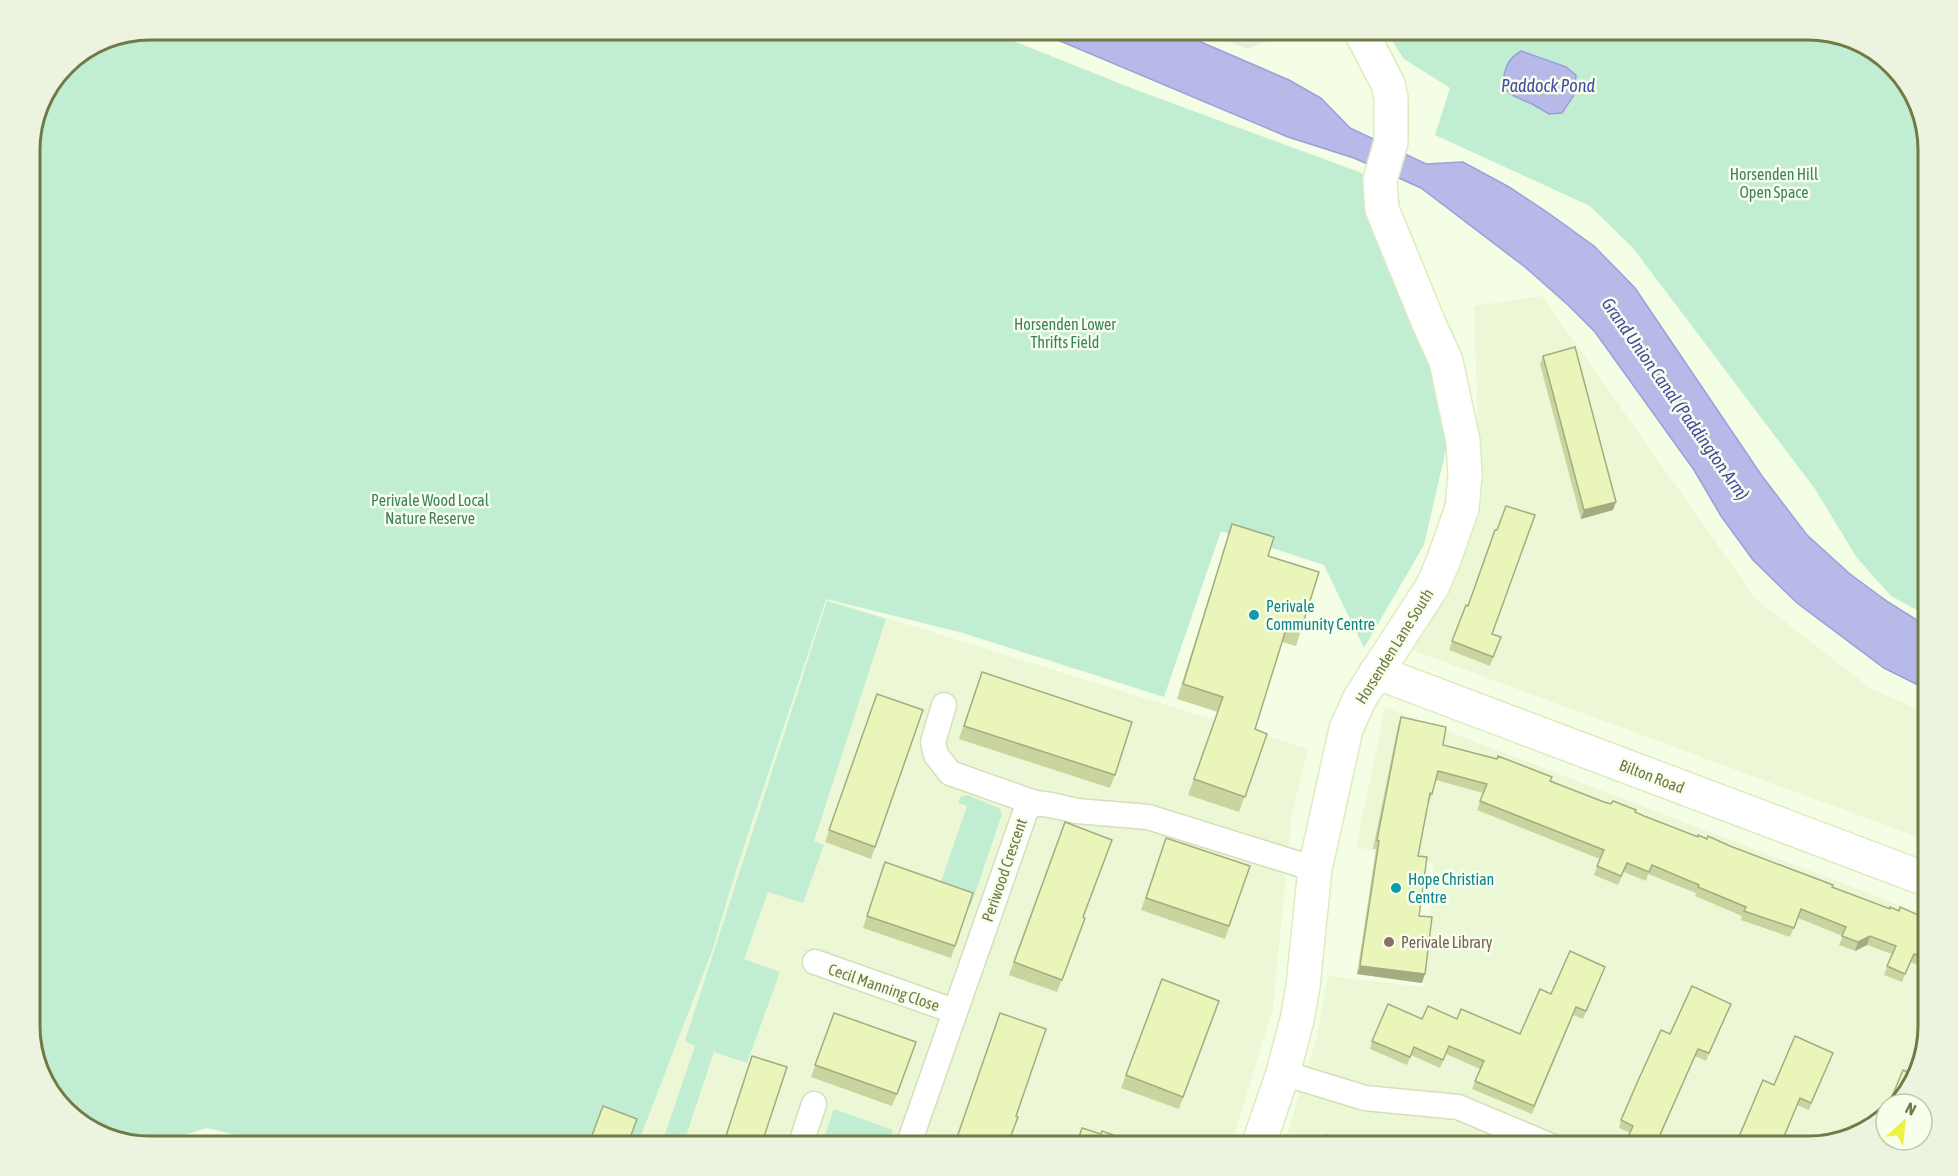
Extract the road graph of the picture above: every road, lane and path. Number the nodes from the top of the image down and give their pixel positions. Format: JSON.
{"nodes":[{"id":1,"x":1365,"y":40,"type":"edge"},
{"id":2,"x":1376,"y":672,"type":"junction"},
{"id":3,"x":944,"y":705,"type":"dead end"},
{"id":4,"x":1035,"y":803,"type":"junction"},
{"id":5,"x":1315,"y":869,"type":"junction"},
{"id":6,"x":1918,"y":876,"type":"edge"},
{"id":7,"x":815,"y":962,"type":"dead end"},
{"id":8,"x":954,"y":1011,"type":"junction"},
{"id":9,"x":1283,"y":1073,"type":"junction"},
{"id":10,"x":814,"y":1104,"type":"dead end"},
{"id":11,"x":803,"y":1136,"type":"edge"},
{"id":12,"x":911,"y":1136,"type":"edge"},
{"id":13,"x":1261,"y":1136,"type":"edge"},
{"id":14,"x":1527,"y":1136,"type":"edge"}],
"edges":[{"from":1,"to":2,"type":"street","name":"Horsenden Lane South"},
{"from":2,"to":5,"type":"street","name":"Horsenden Lane South"},
{"from":2,"to":6,"type":"street","name":"Bilton Road"},
{"from":3,"to":4,"type":"street"},
{"from":4,"to":5,"type":"street","name":"Periwood Crescent"},
{"from":4,"to":8,"type":"street","name":"Periwood Crescent"},
{"from":5,"to":9,"type":"street","name":"Horsenden Lane South"},
{"from":7,"to":8,"type":"street","name":"Cecil Manning Close"},
{"from":8,"to":12,"type":"street","name":"Periwood Crescent"},
{"from":9,"to":13,"type":"street","name":"Horsenden Lane South"},
{"from":9,"to":14,"type":"street"},
{"from":10,"to":11,"type":"street"}]}
